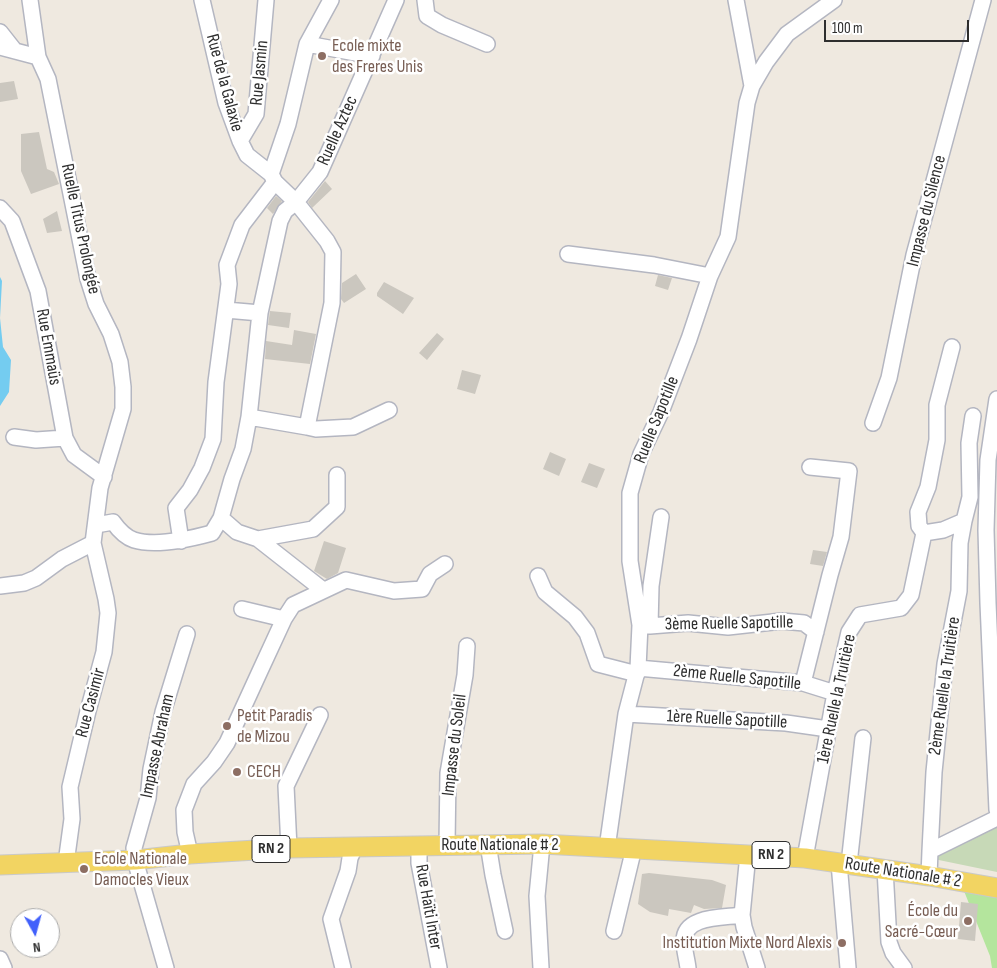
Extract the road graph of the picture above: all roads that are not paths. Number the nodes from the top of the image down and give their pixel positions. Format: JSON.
{"nodes":[{"id":1,"x":30,"y":0,"type":"edge"},
{"id":2,"x":202,"y":0,"type":"edge"},
{"id":3,"x":266,"y":0,"type":"edge"},
{"id":4,"x":331,"y":0,"type":"edge"},
{"id":5,"x":396,"y":0,"type":"edge"},
{"id":6,"x":425,"y":0,"type":"edge"},
{"id":7,"x":736,"y":0,"type":"edge"},
{"id":8,"x":834,"y":0,"type":"edge"},
{"id":9,"x":983,"y":0,"type":"edge"},
{"id":10,"x":0,"y":32,"type":"edge"},
{"id":11,"x":307,"y":44,"type":"junction"},
{"id":12,"x":487,"y":44,"type":"dead end"},
{"id":13,"x":7,"y":49,"type":"edge"},
{"id":14,"x":372,"y":56,"type":"junction"},
{"id":15,"x":38,"y":58,"type":"junction"},
{"id":16,"x":752,"y":86,"type":"junction"},
{"id":17,"x":240,"y":141,"type":"junction"},
{"id":18,"x":273,"y":178,"type":"junction"},
{"id":19,"x":296,"y":202,"type":"junction"},
{"id":20,"x":0,"y":208,"type":"edge"},
{"id":21,"x":568,"y":254,"type":"dead end"},
{"id":22,"x":710,"y":276,"type":"junction"},
{"id":23,"x":226,"y":310,"type":"junction"},
{"id":24,"x":260,"y":313,"type":"junction"},
{"id":25,"x":952,"y":348,"type":"dead end"},
{"id":26,"x":997,"y":398,"type":"edge"},
{"id":27,"x":388,"y":410,"type":"dead end"},
{"id":28,"x":973,"y":416,"type":"dead end"},
{"id":29,"x":248,"y":418,"type":"junction"},
{"id":30,"x":873,"y":423,"type":"dead end"},
{"id":31,"x":307,"y":427,"type":"junction"},
{"id":32,"x":14,"y":437,"type":"dead end"},
{"id":33,"x":65,"y":438,"type":"junction"},
{"id":34,"x":810,"y":467,"type":"dead end"},
{"id":35,"x":337,"y":475,"type":"dead end"},
{"id":36,"x":104,"y":477,"type":"junction"},
{"id":37,"x":661,"y":517,"type":"dead end"},
{"id":38,"x":221,"y":518,"type":"junction"},
{"id":39,"x":964,"y":521,"type":"junction"},
{"id":40,"x":96,"y":525,"type":"junction"},
{"id":41,"x":924,"y":533,"type":"junction"},
{"id":42,"x":258,"y":539,"type":"junction"},
{"id":43,"x":181,"y":541,"type":"junction"},
{"id":44,"x":93,"y":543,"type":"junction"},
{"id":45,"x":445,"y":564,"type":"dead end"},
{"id":46,"x":538,"y":576,"type":"dead end"},
{"id":47,"x":0,"y":586,"type":"edge"},
{"id":48,"x":323,"y":590,"type":"junction"},
{"id":49,"x":242,"y":609,"type":"dead end"},
{"id":50,"x":284,"y":620,"type":"junction"},
{"id":51,"x":645,"y":626,"type":"junction"},
{"id":52,"x":816,"y":632,"type":"junction"},
{"id":53,"x":187,"y":634,"type":"dead end"},
{"id":54,"x":467,"y":646,"type":"dead end"},
{"id":55,"x":637,"y":671,"type":"junction"},
{"id":56,"x":803,"y":683,"type":"junction"},
{"id":57,"x":835,"y":693,"type":"junction"},
{"id":58,"x":626,"y":714,"type":"junction"},
{"id":59,"x":320,"y":715,"type":"dead end"},
{"id":60,"x":828,"y":729,"type":"junction"},
{"id":61,"x":863,"y":738,"type":"dead end"},
{"id":62,"x":997,"y":810,"type":"edge"},
{"id":63,"x":997,"y":818,"type":"edge"},
{"id":64,"x":447,"y":844,"type":"junction"},
{"id":65,"x":488,"y":844,"type":"junction"},
{"id":66,"x":542,"y":844,"type":"junction"},
{"id":67,"x":418,"y":846,"type":"junction"},
{"id":68,"x":355,"y":847,"type":"junction"},
{"id":69,"x":289,"y":848,"type":"junction"},
{"id":70,"x":607,"y":848,"type":"junction"},
{"id":71,"x":634,"y":848,"type":"junction"},
{"id":72,"x":930,"y":851,"type":"junction"},
{"id":73,"x":190,"y":854,"type":"junction"},
{"id":74,"x":748,"y":854,"type":"junction"},
{"id":75,"x":805,"y":858,"type":"junction"},
{"id":76,"x":135,"y":860,"type":"junction"},
{"id":77,"x":66,"y":862,"type":"junction"},
{"id":78,"x":844,"y":863,"type":"junction"},
{"id":79,"x":0,"y":865,"type":"edge"},
{"id":80,"x":885,"y":869,"type":"junction"},
{"id":81,"x":929,"y":876,"type":"junction"},
{"id":82,"x":997,"y":888,"type":"edge"},
{"id":83,"x":742,"y":915,"type":"junction"},
{"id":84,"x":505,"y":931,"type":"dead end"},
{"id":85,"x":614,"y":931,"type":"dead end"},
{"id":86,"x":0,"y":959,"type":"edge"},
{"id":87,"x":4,"y":968,"type":"edge"},
{"id":88,"x":166,"y":968,"type":"edge"},
{"id":89,"x":343,"y":968,"type":"edge"},
{"id":90,"x":439,"y":968,"type":"edge"},
{"id":91,"x":540,"y":968,"type":"edge"},
{"id":92,"x":688,"y":968,"type":"edge"},
{"id":93,"x":757,"y":968,"type":"edge"},
{"id":94,"x":848,"y":968,"type":"edge"},
{"id":95,"x":904,"y":968,"type":"edge"}],
"edges":[{"from":1,"to":15,"type":"street","name":"Ruelle Titus Prolongée"},
{"from":2,"to":17,"type":"street","name":"Rue de la Galaxie"},
{"from":3,"to":17,"type":"street","name":"Rue Jasmin"},
{"from":4,"to":11,"type":"street"},
{"from":5,"to":14,"type":"street","name":"Ruelle Aztec"},
{"from":6,"to":12,"type":"street"},
{"from":7,"to":16,"type":"street","name":"Ruelle Sapotille"},
{"from":8,"to":16,"type":"street"},
{"from":9,"to":30,"type":"street","name":"Impasse du Silence"},
{"from":10,"to":13,"type":"street"},
{"from":11,"to":14,"type":"street"},
{"from":11,"to":18,"type":"street"},
{"from":13,"to":15,"type":"street"},
{"from":14,"to":19,"type":"street","name":"Ruelle Aztec"},
{"from":15,"to":36,"type":"street","name":"Ruelle Titus Prolongée"},
{"from":16,"to":22,"type":"street","name":"Ruelle Sapotille"},
{"from":17,"to":18,"type":"street","name":"Rue de la Galaxie"},
{"from":18,"to":19,"type":"street","name":"Rue de la Galaxie"},
{"from":18,"to":23,"type":"street"},
{"from":19,"to":24,"type":"street","name":"Ruelle Aztec"},
{"from":19,"to":31,"type":"street","name":"Rue de la Galaxie"},
{"from":20,"to":33,"type":"street","name":"Rue Emmaüs"},
{"from":21,"to":22,"type":"street"},
{"from":22,"to":51,"type":"street","name":"Ruelle Sapotille"},
{"from":23,"to":24,"type":"street"},
{"from":23,"to":43,"type":"street"},
{"from":24,"to":29,"type":"street","name":"Ruelle Aztec"},
{"from":25,"to":41,"type":"street","name":"1ère Ruelle la Truitière"},
{"from":26,"to":62,"type":"street"},
{"from":27,"to":31,"type":"street"},
{"from":28,"to":39,"type":"street","name":"2ème Ruelle la Truitière"},
{"from":29,"to":31,"type":"street"},
{"from":29,"to":38,"type":"street","name":"Ruelle Aztec"},
{"from":32,"to":33,"type":"street"},
{"from":33,"to":36,"type":"street","name":"Rue Emmaüs"},
{"from":34,"to":52,"type":"street"},
{"from":35,"to":42,"type":"street"},
{"from":36,"to":40,"type":"street","name":"Ruelle Titus Prolongée"},
{"from":37,"to":51,"type":"street"},
{"from":38,"to":42,"type":"street"},
{"from":38,"to":43,"type":"street"},
{"from":39,"to":41,"type":"street"},
{"from":39,"to":72,"type":"street","name":"2ème Ruelle la Truitière"},
{"from":40,"to":43,"type":"street"},
{"from":40,"to":44,"type":"street","name":"Ruelle Titus Prolongée"},
{"from":41,"to":57,"type":"street","name":"1ère Ruelle la Truitière"},
{"from":42,"to":48,"type":"street"},
{"from":44,"to":47,"type":"street"},
{"from":44,"to":77,"type":"street","name":"Rue Casimir"},
{"from":45,"to":48,"type":"street"},
{"from":46,"to":55,"type":"street","name":"2ème Ruelle Sapotille"},
{"from":48,"to":50,"type":"street"},
{"from":49,"to":50,"type":"street"},
{"from":50,"to":73,"type":"street"},
{"from":51,"to":52,"type":"street","name":"3ème Ruelle Sapotille"},
{"from":51,"to":55,"type":"street","name":"Ruelle Sapotille"},
{"from":52,"to":56,"type":"street"},
{"from":53,"to":76,"type":"street","name":"Impasse Abraham"},
{"from":54,"to":64,"type":"street","name":"Impasse du Soleil"},
{"from":55,"to":56,"type":"street","name":"2ème Ruelle Sapotille"},
{"from":55,"to":58,"type":"street","name":"Ruelle Sapotille"},
{"from":56,"to":57,"type":"street","name":"2ème Ruelle Sapotille"},
{"from":57,"to":60,"type":"street","name":"1ère Ruelle la Truitière"},
{"from":58,"to":60,"type":"street","name":"1ère Ruelle Sapotille"},
{"from":58,"to":70,"type":"street","name":"Ruelle Sapotille"},
{"from":59,"to":69,"type":"street"},
{"from":60,"to":75,"type":"street","name":"1ère Ruelle la Truitière"},
{"from":61,"to":78,"type":"street"},
{"from":63,"to":72,"type":"street"},
{"from":64,"to":65,"type":"main road","name":"Route Nationale # 2","number":"RN 2"},
{"from":64,"to":67,"type":"main road","name":"Route Nationale # 2","number":"RN 2"},
{"from":65,"to":66,"type":"main road","name":"Route Nationale # 2","number":"RN 2"},
{"from":65,"to":84,"type":"street"},
{"from":66,"to":70,"type":"main road","name":"Route Nationale # 2","number":"RN 2"},
{"from":66,"to":91,"type":"street"},
{"from":67,"to":68,"type":"main road","name":"Route Nationale # 2","number":"RN 2"},
{"from":67,"to":90,"type":"street","name":"Rue Haïti Inter"},
{"from":68,"to":69,"type":"main road","name":"Route Nationale # 2","number":"RN 2"},
{"from":68,"to":89,"type":"street"},
{"from":69,"to":73,"type":"main road","name":"Route Nationale # 2","number":"RN 2"},
{"from":70,"to":71,"type":"main road","name":"Route Nationale # 2","number":"RN 2"},
{"from":71,"to":74,"type":"main road","name":"Route Nationale # 2","number":"RN 2"},
{"from":71,"to":85,"type":"street"},
{"from":72,"to":81,"type":"street","name":"2ème Ruelle la Truitière"},
{"from":73,"to":76,"type":"main road","name":"Route Nationale # 2","number":"RN 2"},
{"from":74,"to":75,"type":"main road","name":"Route Nationale # 2","number":"RN 2"},
{"from":74,"to":83,"type":"street"},
{"from":75,"to":78,"type":"main road","name":"Route Nationale # 2","number":"RN 2"},
{"from":76,"to":77,"type":"main road","name":"Route Nationale # 2","number":"RN 2"},
{"from":76,"to":88,"type":"street"},
{"from":77,"to":79,"type":"main road","name":"Route Nationale # 2","number":"RN 2"},
{"from":78,"to":80,"type":"main road","name":"Route Nationale # 2","number":"RN 2"},
{"from":78,"to":94,"type":"street"},
{"from":80,"to":81,"type":"main road","name":"Route Nationale # 2","number":"RN 2"},
{"from":80,"to":95,"type":"street"},
{"from":81,"to":82,"type":"main road","name":"Route Nationale # 2","number":"RN 2"},
{"from":83,"to":92,"type":"street"},
{"from":83,"to":93,"type":"street"},
{"from":86,"to":87,"type":"street"}]}
